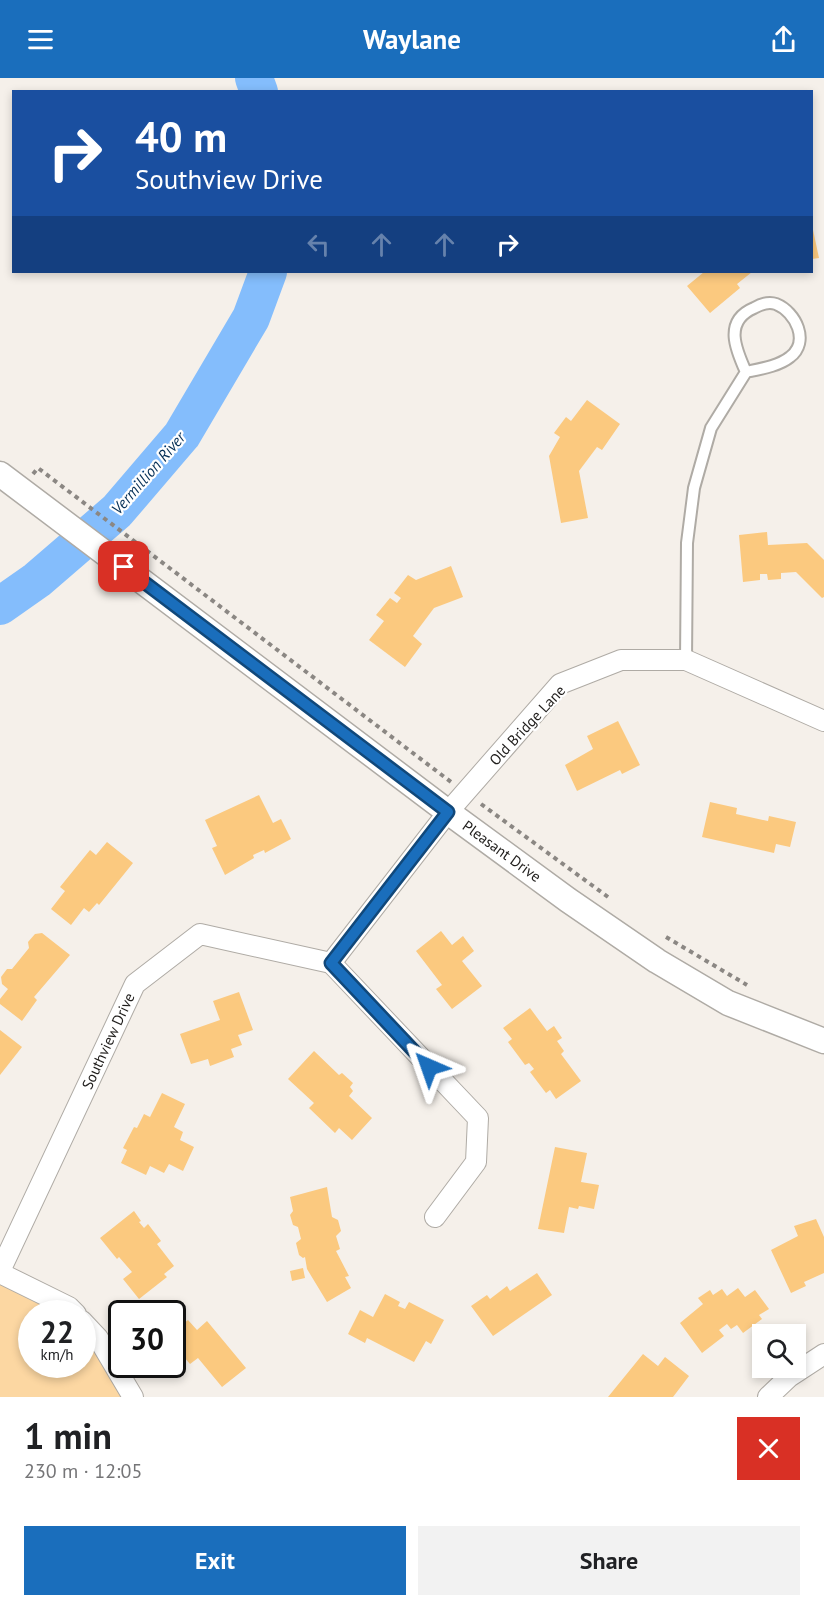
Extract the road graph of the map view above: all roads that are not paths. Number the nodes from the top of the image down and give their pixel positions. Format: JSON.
{"nodes":[{"id":1,"x":746,"y":372,"type":"junction"},
{"id":2,"x":0,"y":474,"type":"edge"},
{"id":3,"x":686,"y":660,"type":"junction"},
{"id":4,"x":824,"y":721,"type":"edge"},
{"id":5,"x":448,"y":812,"type":"junction"},
{"id":6,"x":331,"y":963,"type":"junction"},
{"id":7,"x":824,"y":1041,"type":"edge"},
{"id":8,"x":435,"y":1217,"type":"dead end"},
{"id":9,"x":0,"y":1272,"type":"edge"},
{"id":10,"x":55,"y":1300,"type":"edge"},
{"id":11,"x":96,"y":1335,"type":"edge"},
{"id":12,"x":824,"y":1354,"type":"edge"},
{"id":13,"x":133,"y":1397,"type":"edge"},
{"id":14,"x":768,"y":1397,"type":"edge"}],
"edges":[{"from":1,"to":1,"type":"lane"},
{"from":1,"to":3,"type":"lane"},
{"from":2,"to":5,"type":"street","name":"Pleasant Drive"},
{"from":3,"to":4,"type":"street","name":"Old Bridge Lane"},
{"from":3,"to":5,"type":"street","name":"Old Bridge Lane"},
{"from":5,"to":6,"type":"street"},
{"from":5,"to":7,"type":"street","name":"Pleasant Drive"},
{"from":6,"to":8,"type":"street"},
{"from":6,"to":9,"type":"street","name":"Southview Drive"},
{"from":9,"to":10,"type":"street"},
{"from":11,"to":13,"type":"street"},
{"from":12,"to":14,"type":"street"}]}
